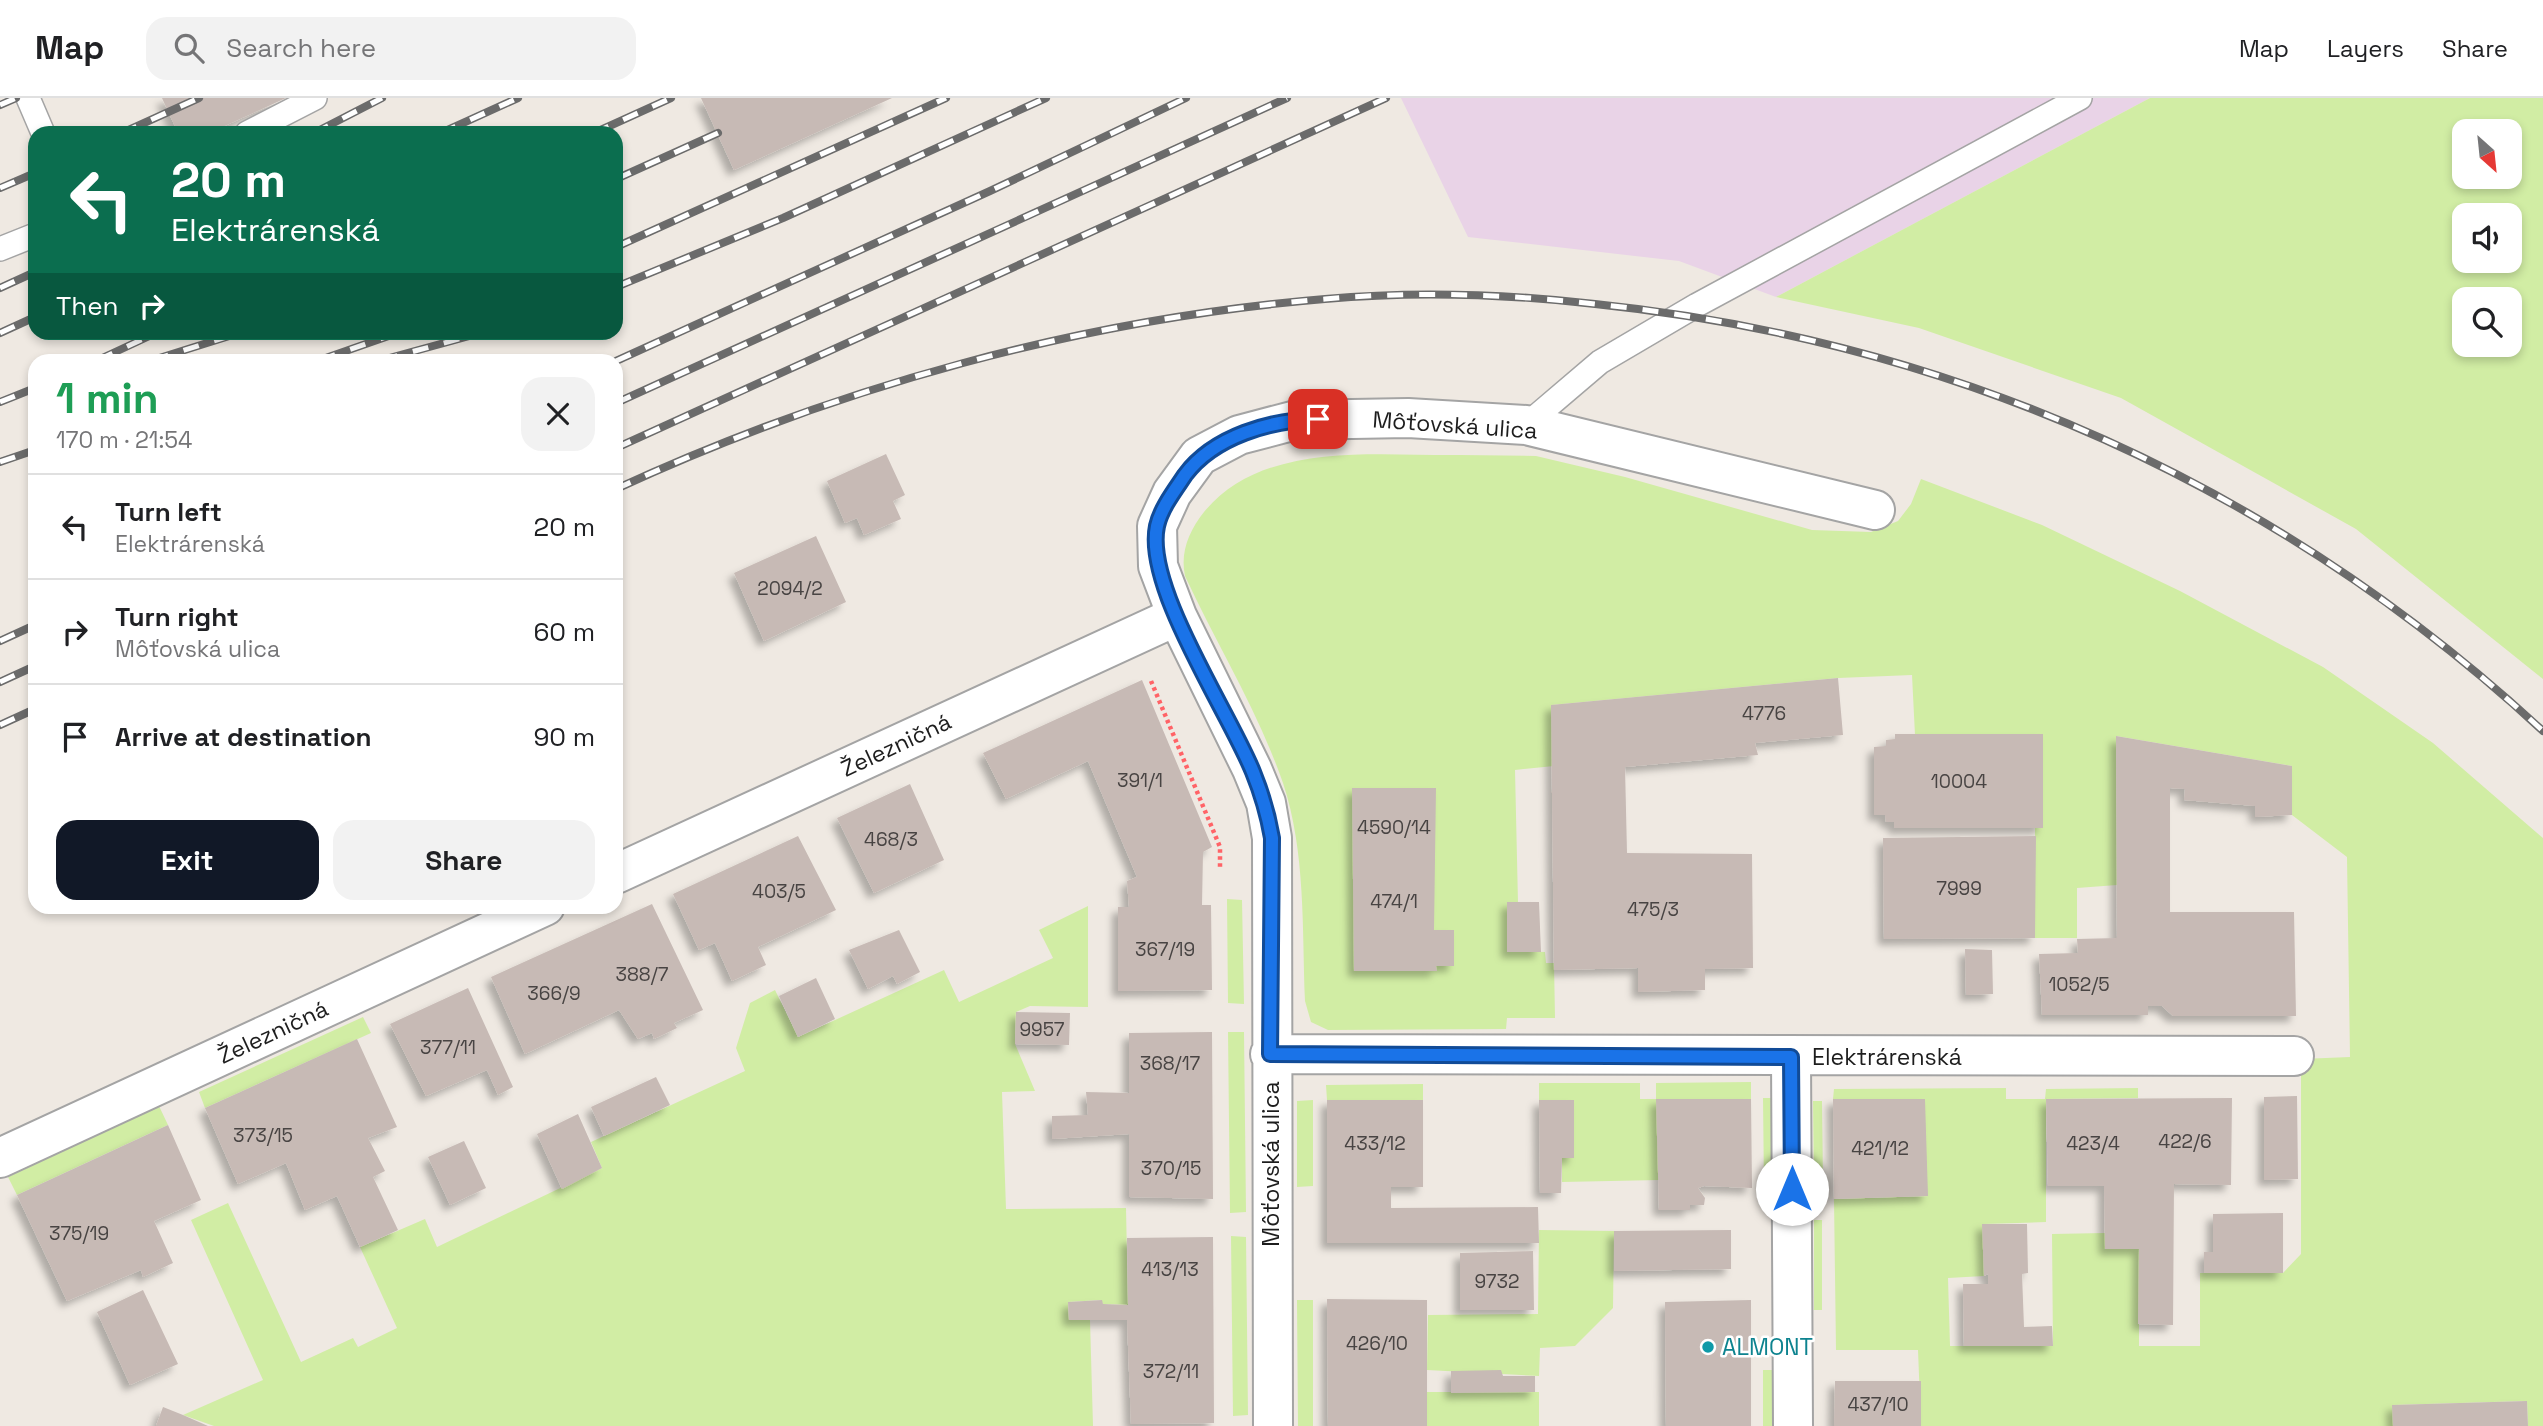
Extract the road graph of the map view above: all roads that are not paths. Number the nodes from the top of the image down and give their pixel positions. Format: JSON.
{"nodes":[{"id":1,"x":27,"y":98,"type":"edge"},
{"id":2,"x":315,"y":98,"type":"edge"},
{"id":3,"x":2080,"y":98,"type":"edge"},
{"id":4,"x":40,"y":126,"type":"edge"},
{"id":5,"x":261,"y":126,"type":"edge"},
{"id":6,"x":28,"y":238,"type":"edge"},
{"id":7,"x":0,"y":249,"type":"edge"},
{"id":8,"x":1526,"y":425,"type":"junction"},
{"id":9,"x":1875,"y":509,"type":"dead end"},
{"id":10,"x":1177,"y":616,"type":"junction"},
{"id":11,"x":623,"y":871,"type":"edge"},
{"id":12,"x":528,"y":914,"type":"edge"},
{"id":13,"x":1270,"y":1054,"type":"junction"},
{"id":14,"x":2294,"y":1056,"type":"dead end"},
{"id":15,"x":1791,"y":1057,"type":"junction"},
{"id":16,"x":0,"y":1157,"type":"edge"},
{"id":17,"x":1273,"y":1426,"type":"edge"},
{"id":18,"x":1794,"y":1426,"type":"edge"}],
"edges":[{"from":1,"to":4,"type":"lane"},
{"from":2,"to":5,"type":"lane"},
{"from":3,"to":8,"type":"lane"},
{"from":6,"to":7,"type":"lane"},
{"from":8,"to":9,"type":"street","name":"Môťovská ulica"},
{"from":8,"to":10,"type":"street","name":"Môťovská ulica"},
{"from":10,"to":11,"type":"street","name":"Železničná"},
{"from":10,"to":13,"type":"street","name":"Môťovská ulica"},
{"from":12,"to":16,"type":"street","name":"Železničná"},
{"from":13,"to":15,"type":"street","name":"Elektrárenská"},
{"from":13,"to":17,"type":"street","name":"Môťovská ulica"},
{"from":14,"to":15,"type":"street","name":"Elektrárenská"},
{"from":15,"to":18,"type":"street"}]}
